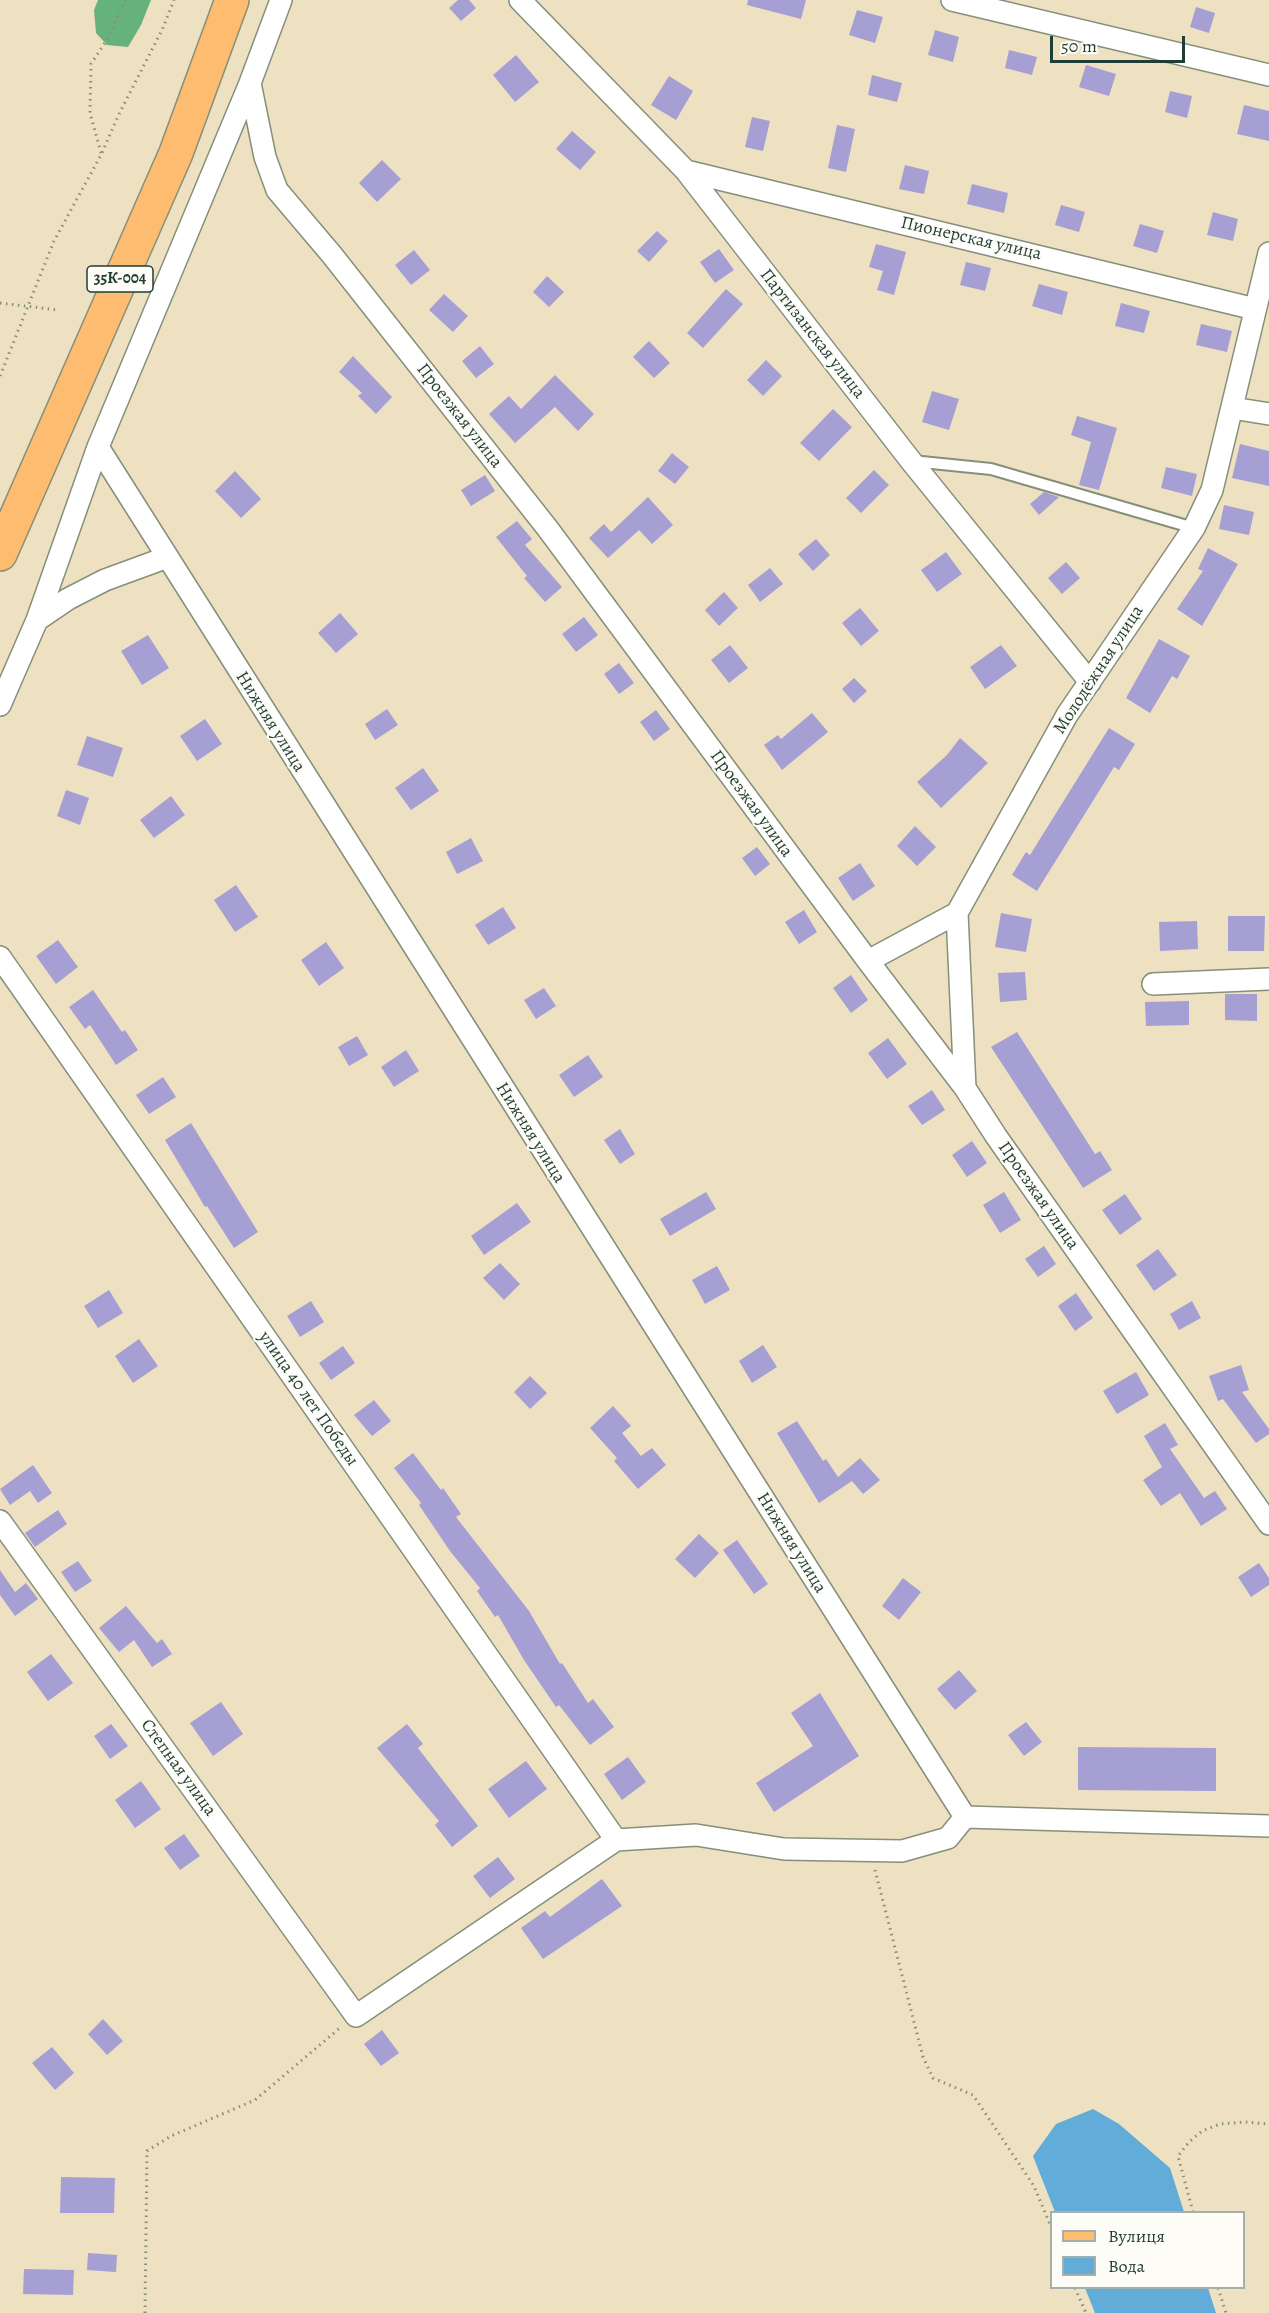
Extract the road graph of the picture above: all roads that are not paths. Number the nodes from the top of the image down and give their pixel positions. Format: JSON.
{"nodes":[{"id":1,"x":232,"y":0,"type":"edge"},
{"id":2,"x":281,"y":0,"type":"edge"},
{"id":3,"x":520,"y":0,"type":"edge"},
{"id":4,"x":952,"y":0,"type":"edge"},
{"id":5,"x":1269,"y":75,"type":"edge"},
{"id":6,"x":250,"y":83,"type":"junction"},
{"id":7,"x":686,"y":171,"type":"junction"},
{"id":8,"x":1269,"y":253,"type":"edge"},
{"id":9,"x":1255,"y":309,"type":"junction"},
{"id":10,"x":1232,"y":408,"type":"junction"},
{"id":11,"x":1269,"y":414,"type":"edge"},
{"id":12,"x":98,"y":447,"type":"junction"},
{"id":13,"x":911,"y":461,"type":"junction"},
{"id":14,"x":1194,"y":528,"type":"junction"},
{"id":15,"x":0,"y":554,"type":"edge"},
{"id":16,"x":165,"y":558,"type":"junction"},
{"id":17,"x":37,"y":620,"type":"junction"},
{"id":18,"x":1090,"y":682,"type":"junction"},
{"id":19,"x":0,"y":705,"type":"edge"},
{"id":20,"x":957,"y":913,"type":"junction"},
{"id":21,"x":0,"y":957,"type":"edge"},
{"id":22,"x":868,"y":961,"type":"junction"},
{"id":23,"x":1269,"y":979,"type":"edge"},
{"id":24,"x":1153,"y":984,"type":"dead end"},
{"id":25,"x":965,"y":1088,"type":"junction"},
{"id":26,"x":0,"y":1521,"type":"edge"},
{"id":27,"x":1269,"y":1524,"type":"edge"},
{"id":28,"x":1269,"y":1816,"type":"edge"},
{"id":29,"x":965,"y":1817,"type":"junction"},
{"id":30,"x":1269,"y":1826,"type":"edge"},
{"id":31,"x":616,"y":1840,"type":"junction"}],
"edges":[{"from":1,"to":15,"type":"main road","number":"35К-004"},
{"from":2,"to":6,"type":"street"},
{"from":3,"to":7,"type":"street","name":"Партизанская улица"},
{"from":4,"to":5,"type":"street"},
{"from":6,"to":12,"type":"street"},
{"from":6,"to":22,"type":"street","name":"Проезжая улица"},
{"from":7,"to":9,"type":"street","name":"Пионерская улица"},
{"from":7,"to":13,"type":"street","name":"Партизанская улица"},
{"from":8,"to":9,"type":"street","name":"Молодёжная улица"},
{"from":9,"to":10,"type":"street","name":"Молодёжная улица"},
{"from":10,"to":11,"type":"street"},
{"from":10,"to":14,"type":"street","name":"Молодёжная улица"},
{"from":12,"to":16,"type":"street","name":"Нижняя улица"},
{"from":12,"to":17,"type":"street"},
{"from":13,"to":14,"type":"lane"},
{"from":13,"to":18,"type":"street","name":"Партизанская улица"},
{"from":14,"to":18,"type":"street","name":"Молодёжная улица"},
{"from":16,"to":17,"type":"street"},
{"from":16,"to":29,"type":"street","name":"Нижняя улица"},
{"from":17,"to":19,"type":"street"},
{"from":18,"to":20,"type":"street","name":"Молодёжная улица"},
{"from":20,"to":22,"type":"street"},
{"from":20,"to":25,"type":"street"},
{"from":21,"to":31,"type":"street","name":"улица 40 лет Победы"},
{"from":22,"to":25,"type":"street","name":"Проезжая улица"},
{"from":23,"to":24,"type":"street"},
{"from":25,"to":27,"type":"street","name":"Проезжая улица"},
{"from":26,"to":31,"type":"street","name":"Степная улица"},
{"from":28,"to":30,"type":"street"},
{"from":29,"to":30,"type":"street"},
{"from":29,"to":31,"type":"street"}]}
